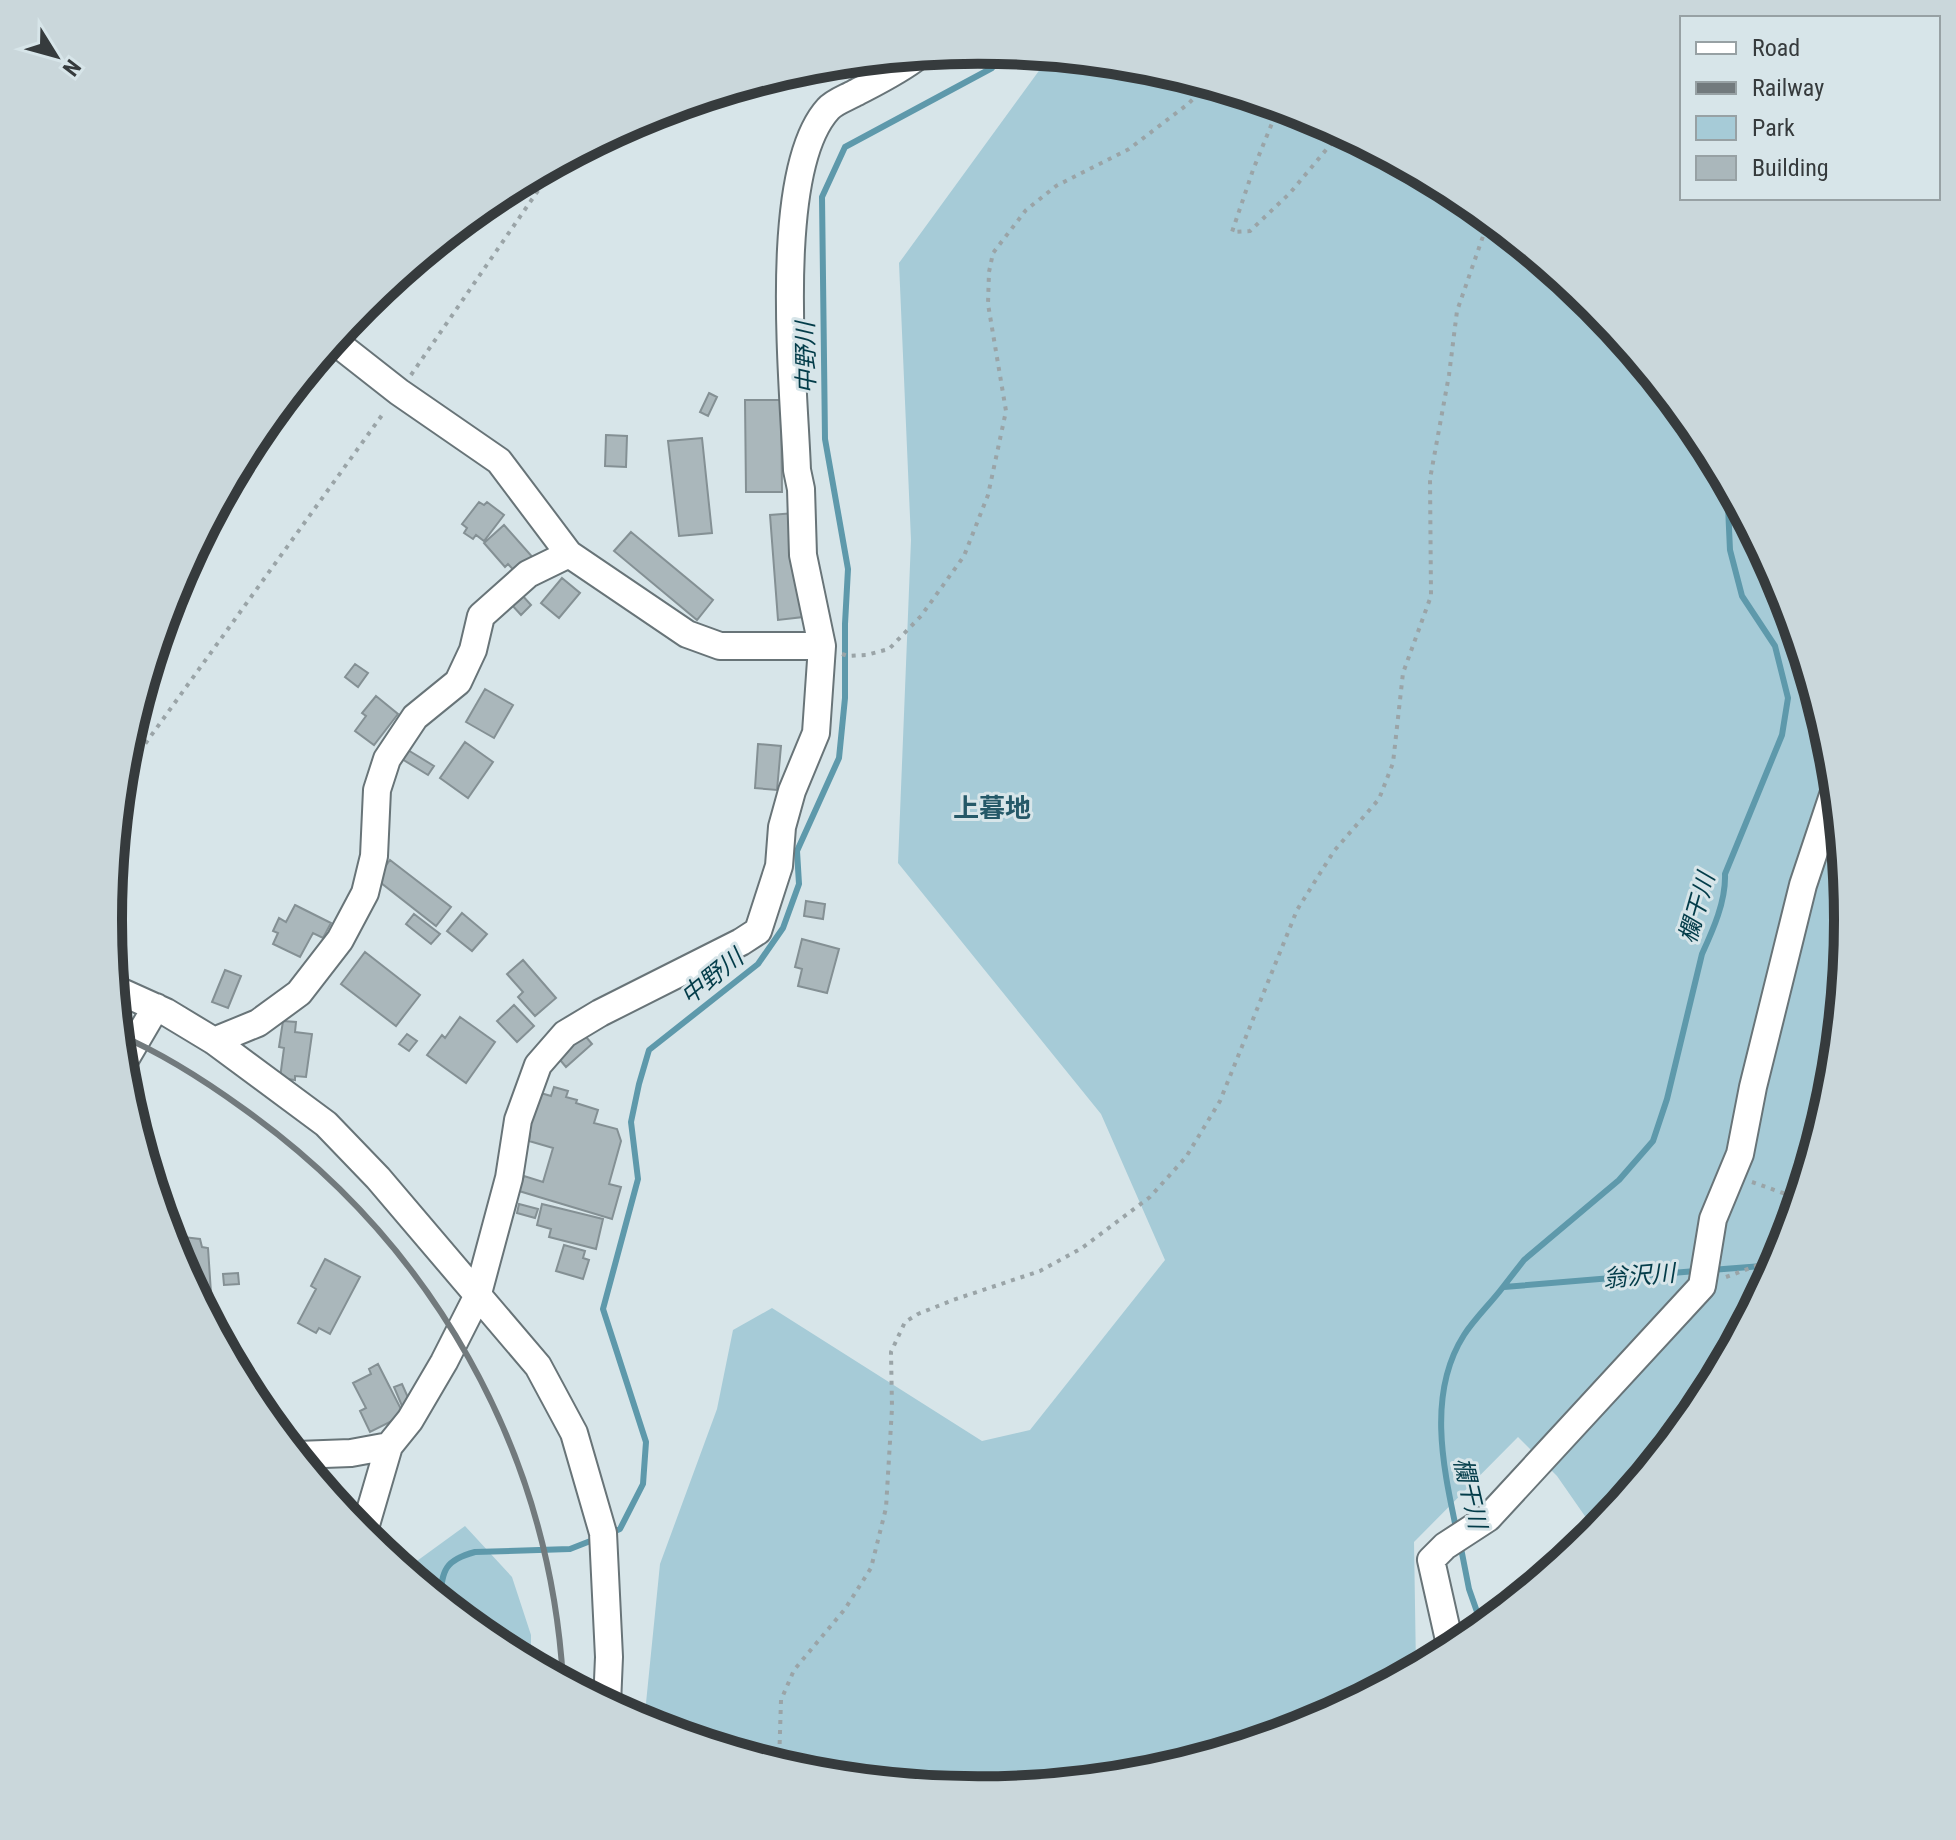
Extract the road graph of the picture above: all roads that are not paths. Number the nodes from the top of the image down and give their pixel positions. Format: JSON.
{"nodes":[{"id":1,"x":897,"y":68,"type":"edge"},
{"id":2,"x":342,"y":347,"type":"edge"},
{"id":3,"x":569,"y":554,"type":"junction"},
{"id":4,"x":822,"y":646,"type":"junction"},
{"id":5,"x":1828,"y":816,"type":"edge"},
{"id":6,"x":126,"y":994,"type":"edge"},
{"id":7,"x":156,"y":1007,"type":"junction"},
{"id":8,"x":214,"y":1041,"type":"junction"},
{"id":9,"x":132,"y":1048,"type":"edge"},
{"id":10,"x":477,"y":1297,"type":"junction"},
{"id":11,"x":389,"y":1446,"type":"junction"},
{"id":12,"x":310,"y":1455,"type":"edge"},
{"id":13,"x":368,"y":1519,"type":"edge"},
{"id":14,"x":1448,"y":1636,"type":"edge"},
{"id":15,"x":608,"y":1692,"type":"edge"}],
"edges":[{"from":1,"to":4,"type":"street"},
{"from":2,"to":3,"type":"street"},
{"from":3,"to":4,"type":"street"},
{"from":3,"to":8,"type":"street"},
{"from":4,"to":10,"type":"street"},
{"from":5,"to":14,"type":"street"},
{"from":6,"to":7,"type":"street"},
{"from":7,"to":8,"type":"street"},
{"from":7,"to":9,"type":"street"},
{"from":8,"to":10,"type":"street"},
{"from":10,"to":11,"type":"street"},
{"from":10,"to":15,"type":"street"},
{"from":11,"to":12,"type":"street"},
{"from":11,"to":13,"type":"street"}]}
